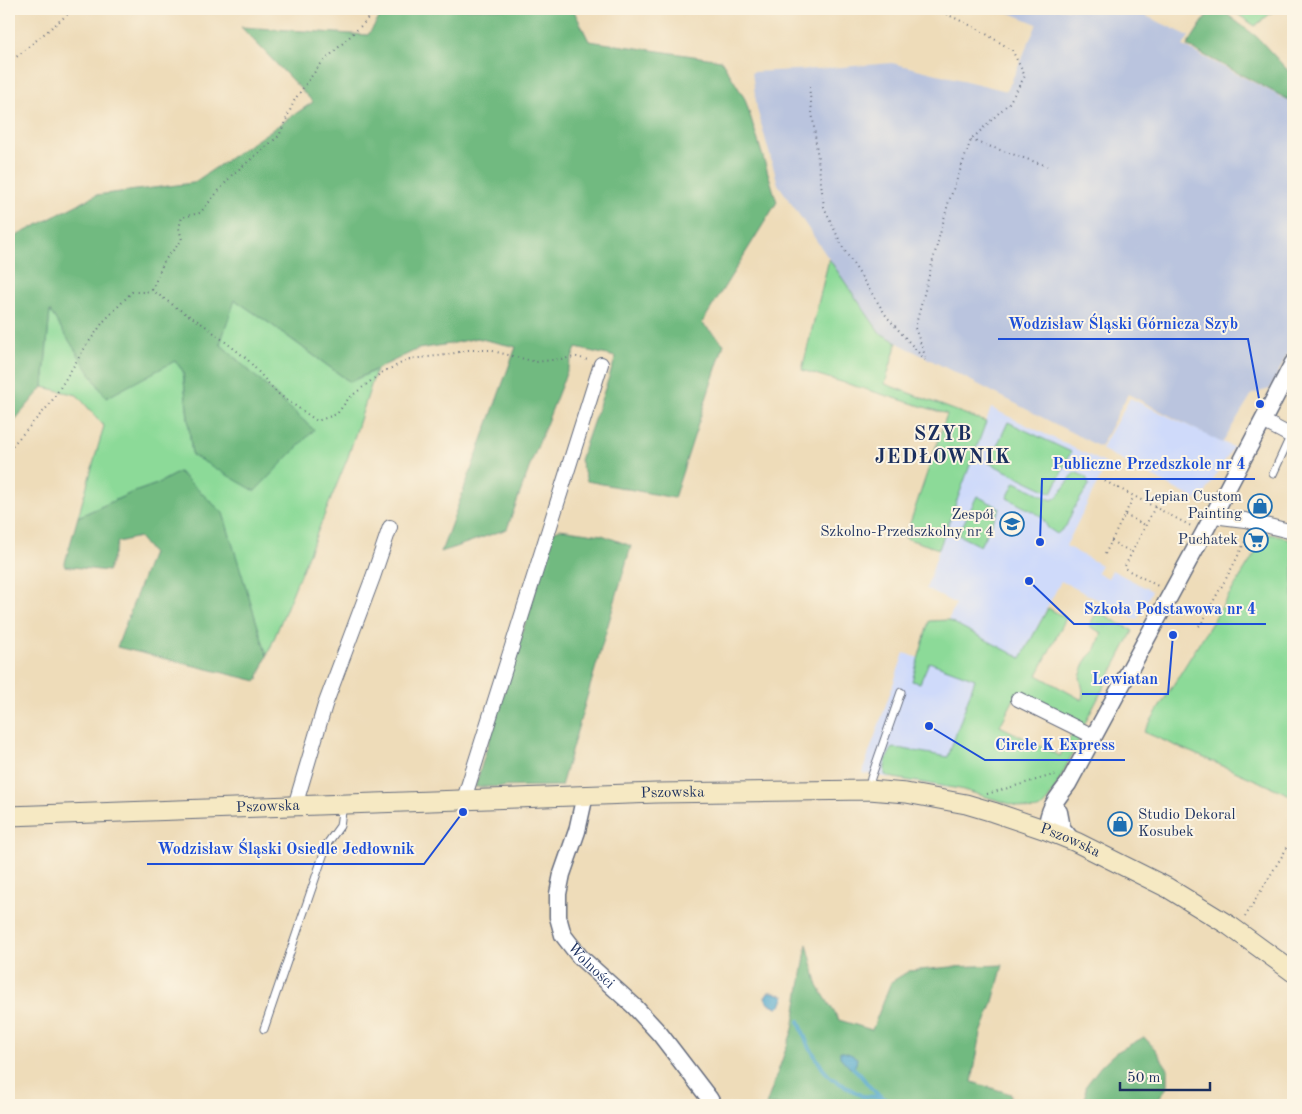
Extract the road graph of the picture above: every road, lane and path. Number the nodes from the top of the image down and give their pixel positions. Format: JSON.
{"nodes":[{"id":1,"x":74,"y":9,"type":"edge"},
{"id":2,"x":375,"y":9,"type":"edge"},
{"id":3,"x":897,"y":9,"type":"edge"},
{"id":4,"x":1261,"y":9,"type":"edge"},
{"id":5,"x":1264,"y":13,"type":"dead end"},
{"id":6,"x":9,"y":63,"type":"edge"},
{"id":7,"x":809,"y":87,"type":"dead end"},
{"id":8,"x":970,"y":140,"type":"junction"},
{"id":9,"x":1047,"y":166,"type":"dead end"},
{"id":10,"x":152,"y":290,"type":"junction"},
{"id":11,"x":1293,"y":363,"type":"edge"},
{"id":12,"x":601,"y":364,"type":"joint"},
{"id":13,"x":1262,"y":421,"type":"junction"},
{"id":14,"x":1292,"y":436,"type":"edge"},
{"id":15,"x":9,"y":450,"type":"edge"},
{"id":16,"x":1273,"y":474,"type":"dead end"},
{"id":17,"x":1104,"y":481,"type":"dead end"},
{"id":18,"x":1134,"y":496,"type":"junction"},
{"id":19,"x":1155,"y":507,"type":"junction"},
{"id":20,"x":1214,"y":514,"type":"junction"},
{"id":21,"x":1125,"y":515,"type":"junction"},
{"id":22,"x":1253,"y":523,"type":"junction"},
{"id":23,"x":1145,"y":525,"type":"junction"},
{"id":24,"x":390,"y":527,"type":"dead end"},
{"id":25,"x":1292,"y":530,"type":"edge"},
{"id":26,"x":1190,"y":531,"type":"dead end"},
{"id":27,"x":1111,"y":541,"type":"junction"},
{"id":28,"x":1132,"y":552,"type":"junction"},
{"id":29,"x":1104,"y":554,"type":"dead end"},
{"id":30,"x":1160,"y":587,"type":"dead end"},
{"id":31,"x":1199,"y":626,"type":"dead end"},
{"id":32,"x":901,"y":692,"type":"dead end"},
{"id":33,"x":1018,"y":699,"type":"dead end"},
{"id":34,"x":1094,"y":736,"type":"junction"},
{"id":35,"x":1067,"y":778,"type":"junction"},
{"id":36,"x":869,"y":790,"type":"junction"},
{"id":37,"x":585,"y":795,"type":"junction"},
{"id":38,"x":980,"y":796,"type":"dead end"},
{"id":39,"x":464,"y":799,"type":"junction"},
{"id":40,"x":343,"y":804,"type":"junction"},
{"id":41,"x":295,"y":806,"type":"junction"},
{"id":42,"x":1055,"y":810,"type":"junction"},
{"id":43,"x":9,"y":816,"type":"edge"},
{"id":44,"x":1014,"y":818,"type":"junction"},
{"id":45,"x":1046,"y":830,"type":"junction"},
{"id":46,"x":1293,"y":838,"type":"edge"},
{"id":47,"x":1071,"y":840,"type":"junction"},
{"id":48,"x":1236,"y":931,"type":"junction"},
{"id":49,"x":1293,"y":972,"type":"edge"},
{"id":50,"x":264,"y":1028,"type":"dead end"},
{"id":51,"x":712,"y":1105,"type":"edge"}],
"edges":[{"from":1,"to":6,"type":"path"},
{"from":2,"to":10,"type":"path"},
{"from":3,"to":8,"type":"path"},
{"from":4,"to":5,"type":"path"},
{"from":7,"to":8,"type":"path"},
{"from":8,"to":9,"type":"path"},
{"from":10,"to":12,"type":"path"},
{"from":10,"to":15,"type":"path"},
{"from":11,"to":13,"type":"street"},
{"from":12,"to":39,"type":"street"},
{"from":13,"to":14,"type":"street"},
{"from":13,"to":20,"type":"street"},
{"from":14,"to":16,"type":"lane"},
{"from":17,"to":18,"type":"path"},
{"from":18,"to":19,"type":"path"},
{"from":18,"to":21,"type":"path"},
{"from":19,"to":23,"type":"path"},
{"from":19,"to":26,"type":"path"},
{"from":20,"to":22,"type":"street"},
{"from":20,"to":34,"type":"street"},
{"from":21,"to":23,"type":"path"},
{"from":21,"to":27,"type":"path"},
{"from":22,"to":25,"type":"street"},
{"from":22,"to":31,"type":"path"},
{"from":23,"to":28,"type":"path"},
{"from":24,"to":41,"type":"street"},
{"from":27,"to":28,"type":"path"},
{"from":27,"to":29,"type":"path"},
{"from":28,"to":30,"type":"path"},
{"from":32,"to":36,"type":"lane"},
{"from":33,"to":34,"type":"street"},
{"from":34,"to":35,"type":"street"},
{"from":35,"to":38,"type":"path"},
{"from":35,"to":42,"type":"street"},
{"from":36,"to":37,"type":"main road","name":"Pszowska"},
{"from":36,"to":44,"type":"main road","name":"Pszowska"},
{"from":37,"to":39,"type":"main road","name":"Pszowska"},
{"from":37,"to":51,"type":"street","name":"Wolności"},
{"from":39,"to":40,"type":"main road","name":"Pszowska"},
{"from":40,"to":41,"type":"main road","name":"Pszowska"},
{"from":40,"to":50,"type":"lane"},
{"from":41,"to":43,"type":"main road","name":"Pszowska"},
{"from":42,"to":44,"type":"street"},
{"from":42,"to":45,"type":"street"},
{"from":42,"to":47,"type":"street"},
{"from":44,"to":45,"type":"main road","name":"Pszowska"},
{"from":45,"to":47,"type":"main road","name":"Pszowska"},
{"from":46,"to":48,"type":"path"},
{"from":47,"to":48,"type":"main road","name":"Pszowska"},
{"from":48,"to":49,"type":"main road","name":"Pszowska"}]}
